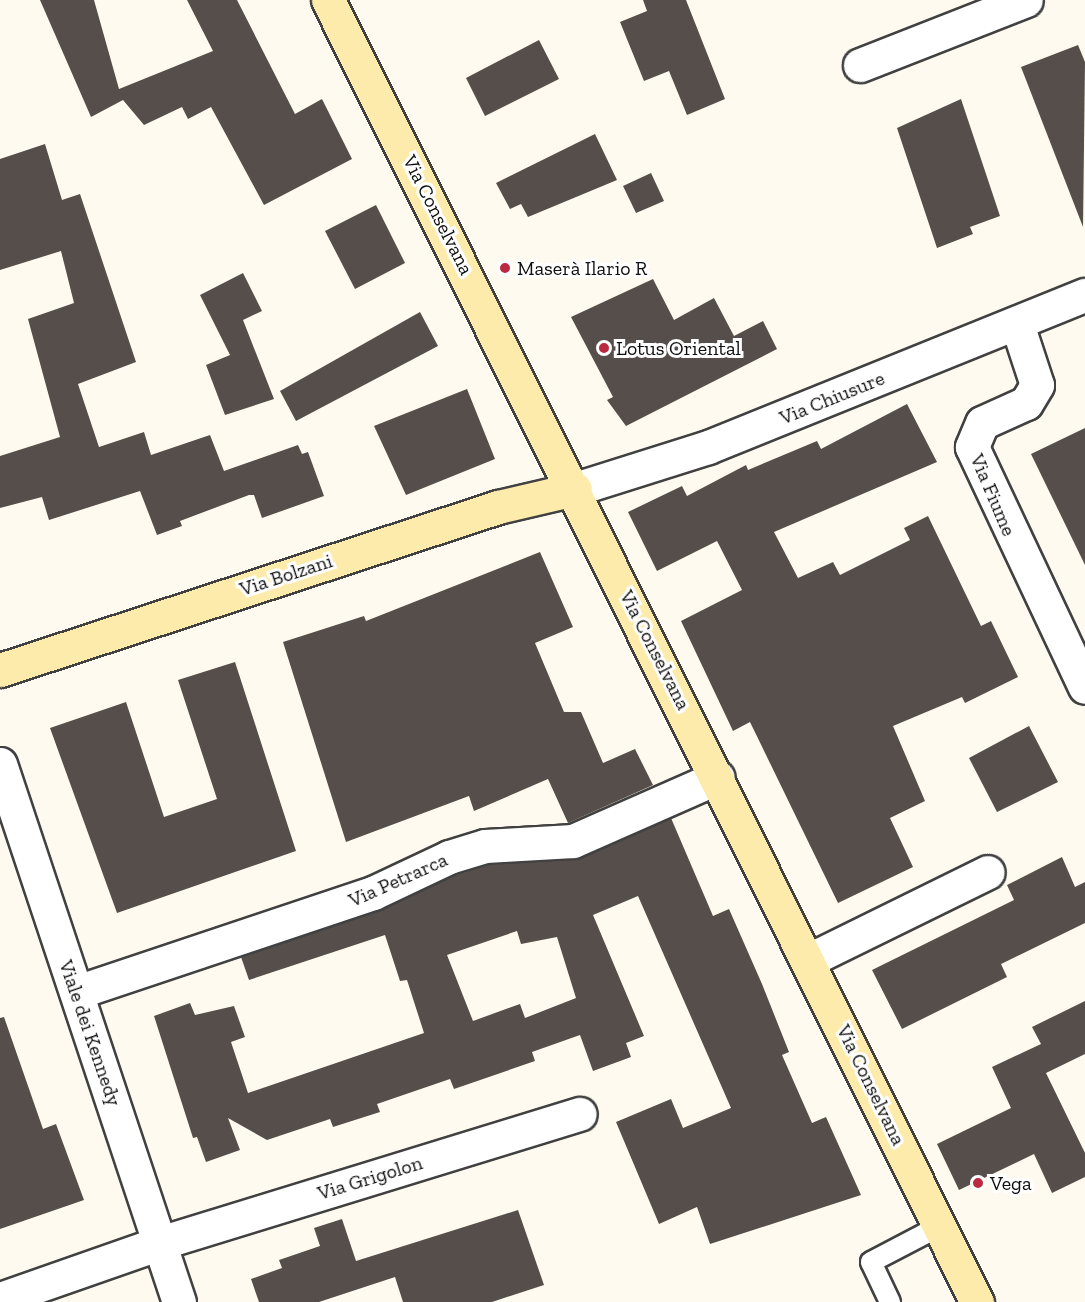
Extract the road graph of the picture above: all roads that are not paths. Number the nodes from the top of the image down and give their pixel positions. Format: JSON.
{"nodes":[{"id":1,"x":328,"y":0,"type":"edge"},
{"id":2,"x":1026,"y":0,"type":"edge"},
{"id":3,"x":860,"y":65,"type":"dead end"},
{"id":4,"x":1085,"y":295,"type":"edge"},
{"id":5,"x":1017,"y":324,"type":"junction"},
{"id":6,"x":575,"y":489,"type":"junction"},
{"id":7,"x":0,"y":670,"type":"edge"},
{"id":8,"x":1085,"y":687,"type":"edge"},
{"id":9,"x":0,"y":764,"type":"edge"},
{"id":10,"x":718,"y":777,"type":"junction"},
{"id":11,"x":988,"y":872,"type":"dead end"},
{"id":12,"x":809,"y":960,"type":"junction"},
{"id":13,"x":76,"y":992,"type":"junction"},
{"id":14,"x":580,"y":1114,"type":"dead end"},
{"id":15,"x":940,"y":1226,"type":"junction"},
{"id":16,"x":160,"y":1243,"type":"junction"},
{"id":17,"x":0,"y":1299,"type":"edge"},
{"id":18,"x":179,"y":1302,"type":"edge"},
{"id":19,"x":890,"y":1302,"type":"edge"},
{"id":20,"x":977,"y":1302,"type":"edge"}],
"edges":[{"from":1,"to":6,"type":"main road","name":"Via Conselvana"},
{"from":2,"to":3,"type":"street"},
{"from":4,"to":5,"type":"street","name":"Via Chiusure"},
{"from":5,"to":6,"type":"street","name":"Via Chiusure"},
{"from":5,"to":8,"type":"street","name":"Via Fiume"},
{"from":6,"to":7,"type":"main road","name":"Via Bolzani"},
{"from":6,"to":10,"type":"main road","name":"Via Conselvana"},
{"from":9,"to":13,"type":"street","name":"Viale dei Kennedy"},
{"from":10,"to":12,"type":"main road","name":"Via Conselvana"},
{"from":10,"to":13,"type":"street","name":"Via Petrarca"},
{"from":11,"to":12,"type":"street"},
{"from":12,"to":15,"type":"main road","name":"Via Conselvana"},
{"from":13,"to":16,"type":"street","name":"Viale dei Kennedy"},
{"from":14,"to":16,"type":"street","name":"Via Grigolon"},
{"from":15,"to":19,"type":"lane"},
{"from":15,"to":20,"type":"main road","name":"Via Conselvana"},
{"from":16,"to":17,"type":"street","name":"Via Grigolon"},
{"from":16,"to":18,"type":"street","name":"Viale dei Kennedy"}]}
